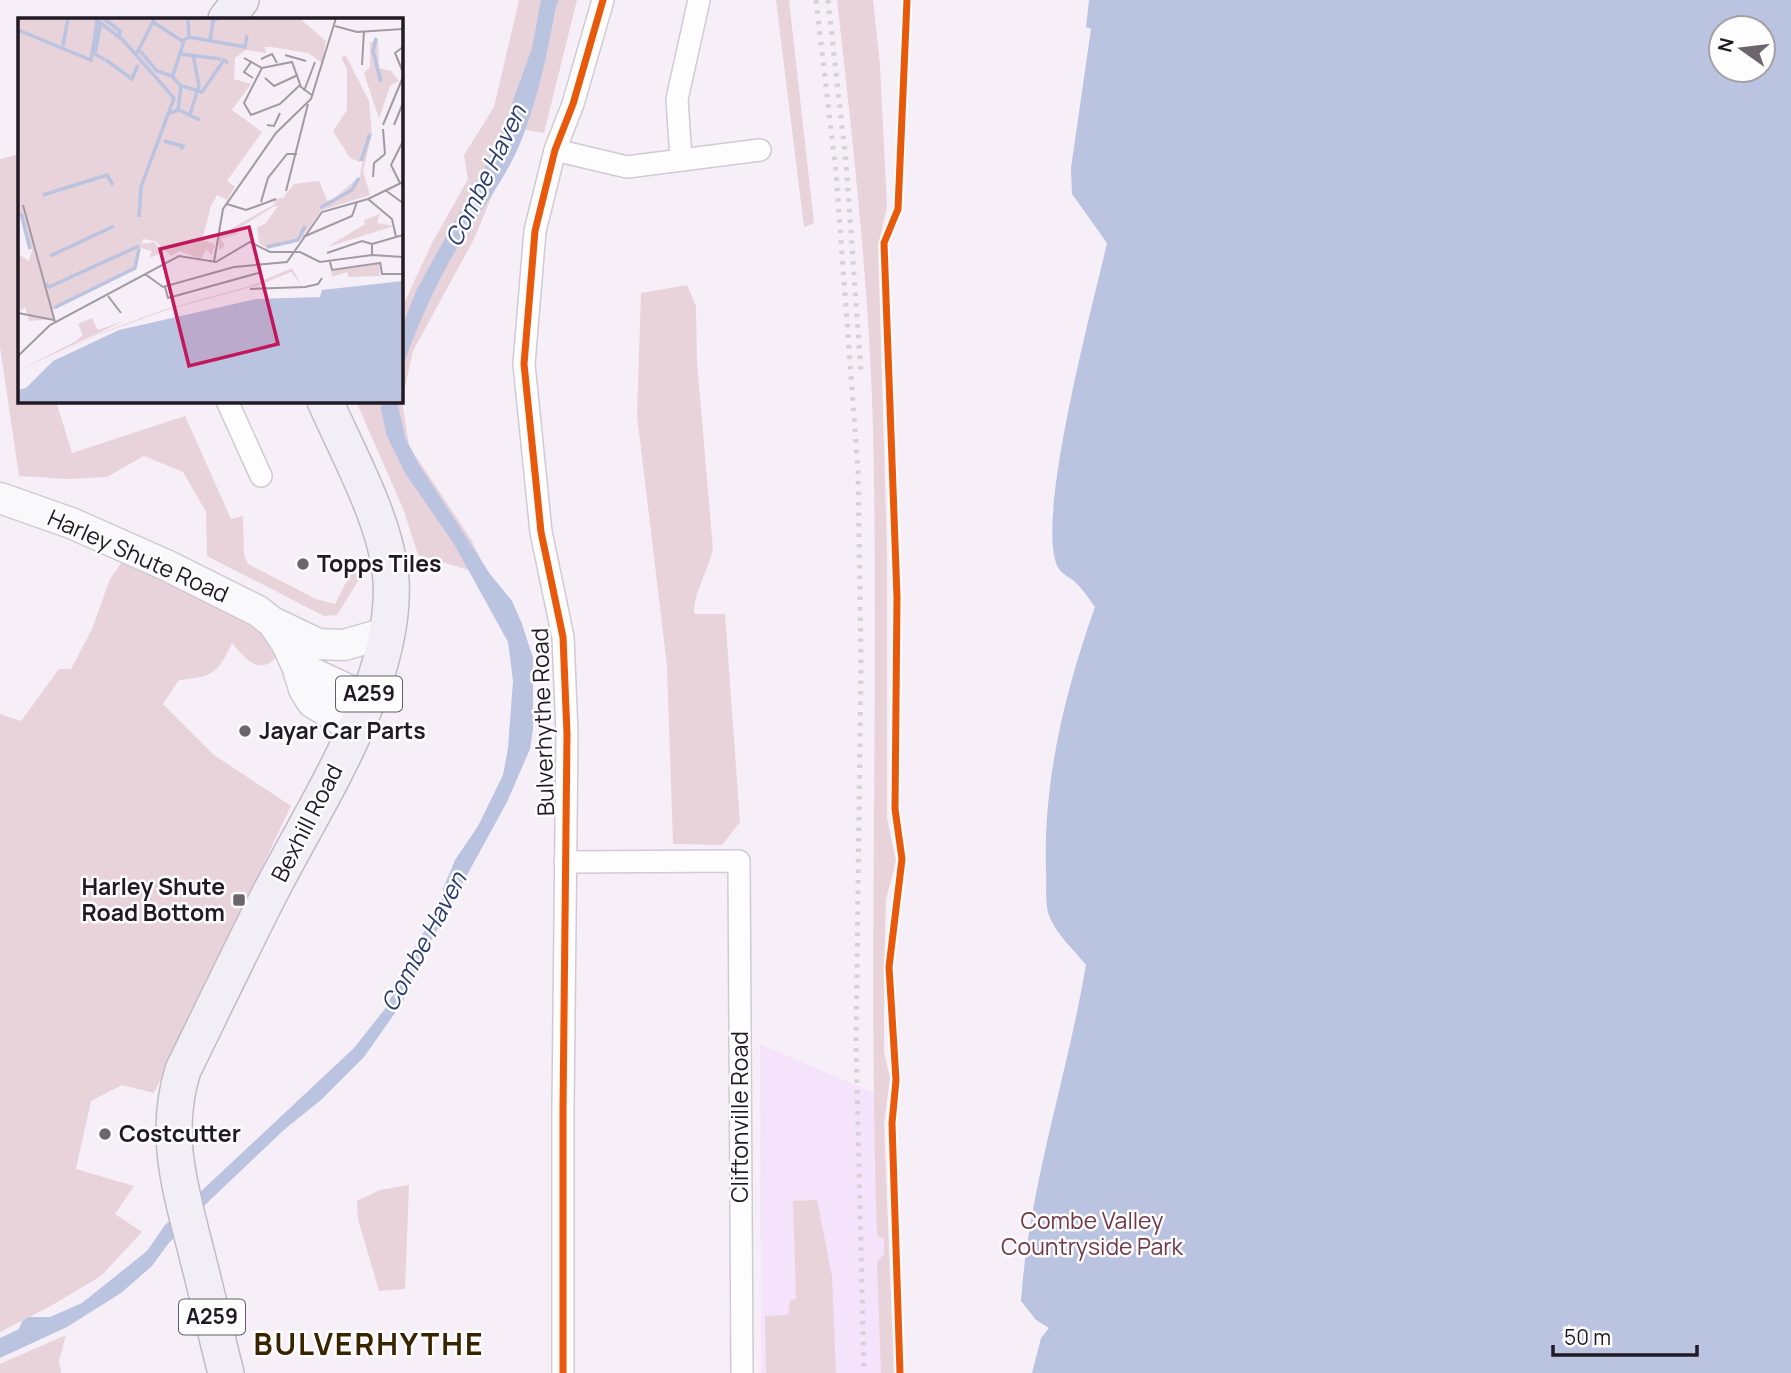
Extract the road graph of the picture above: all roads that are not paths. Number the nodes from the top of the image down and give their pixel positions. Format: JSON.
{"nodes":[{"id":1,"x":242,"y":0,"type":"edge"},
{"id":2,"x":603,"y":0,"type":"edge"},
{"id":3,"x":699,"y":0,"type":"edge"},
{"id":4,"x":227,"y":18,"type":"edge"},
{"id":5,"x":555,"y":150,"type":"junction"},
{"id":6,"x":760,"y":150,"type":"dead end"},
{"id":7,"x":681,"y":159,"type":"junction"},
{"id":8,"x":227,"y":402,"type":"edge"},
{"id":9,"x":325,"y":402,"type":"edge"},
{"id":10,"x":261,"y":476,"type":"dead end"},
{"id":11,"x":0,"y":498,"type":"edge"},
{"id":12,"x":272,"y":622,"type":"junction"},
{"id":13,"x":389,"y":632,"type":"junction"},
{"id":14,"x":361,"y":714,"type":"junction"},
{"id":15,"x":565,"y":862,"type":"junction"},
{"id":16,"x":226,"y":1373,"type":"edge"},
{"id":17,"x":563,"y":1373,"type":"edge"},
{"id":18,"x":742,"y":1373,"type":"edge"}],
"edges":[{"from":1,"to":4,"type":"highway"},
{"from":2,"to":5,"type":"street","name":"Bulverhythe Road"},
{"from":3,"to":7,"type":"street"},
{"from":5,"to":7,"type":"street"},
{"from":5,"to":15,"type":"street","name":"Bulverhythe Road"},
{"from":6,"to":7,"type":"street"},
{"from":8,"to":10,"type":"street"},
{"from":9,"to":13,"type":"highway","name":"Bexhill Road","number":"A259"},
{"from":11,"to":12,"type":"main road","name":"Harley Shute Road"},
{"from":12,"to":13,"type":"main road","name":"Harley Shute Road"},
{"from":12,"to":14,"type":"main road","name":"Harley Shute Road"},
{"from":13,"to":14,"type":"highway","name":"Bexhill Road","number":"A259"},
{"from":14,"to":16,"type":"highway","name":"Bexhill Road","number":"A259"},
{"from":15,"to":17,"type":"street","name":"Bulverhythe Road"},
{"from":15,"to":18,"type":"street","name":"Cliftonville Road"}]}
